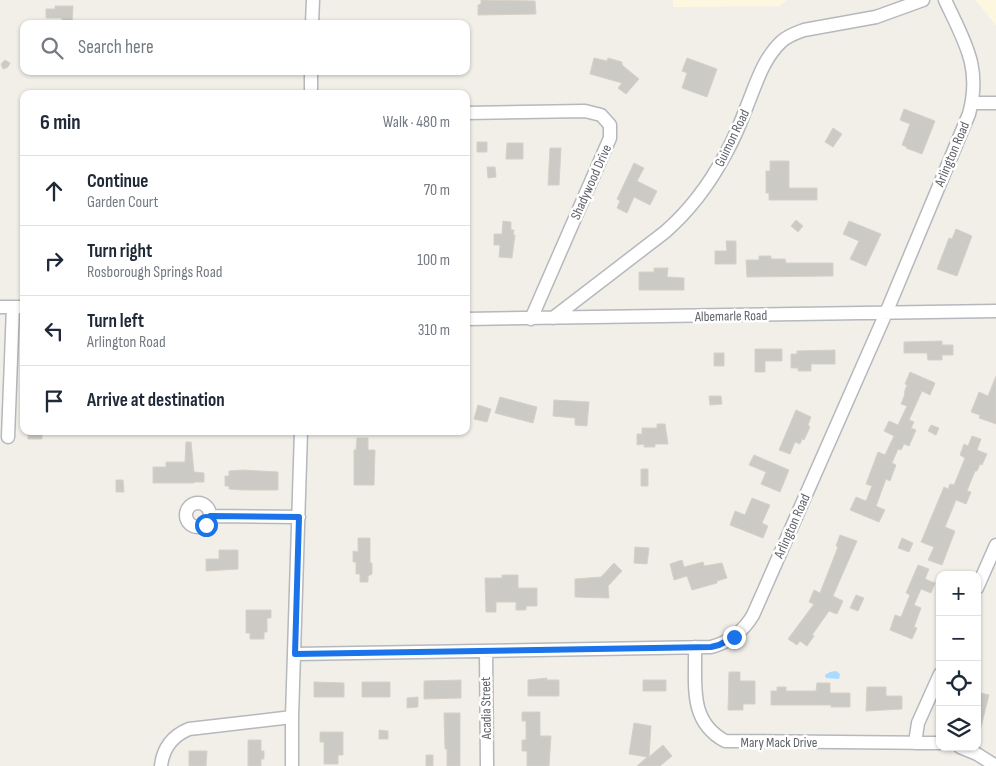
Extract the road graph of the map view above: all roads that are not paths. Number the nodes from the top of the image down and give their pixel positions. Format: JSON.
{"nodes":[{"id":1,"x":312,"y":0,"type":"edge"},
{"id":2,"x":923,"y":0,"type":"edge"},
{"id":3,"x":945,"y":0,"type":"edge"},
{"id":4,"x":312,"y":20,"type":"edge"},
{"id":5,"x":311,"y":75,"type":"edge"},
{"id":6,"x":311,"y":90,"type":"edge"},
{"id":7,"x":996,"y":103,"type":"edge"},
{"id":8,"x":972,"y":104,"type":"junction"},
{"id":9,"x":470,"y":113,"type":"edge"},
{"id":10,"x":12,"y":307,"type":"edge"},
{"id":11,"x":996,"y":311,"type":"edge"},
{"id":12,"x":886,"y":313,"type":"junction"},
{"id":13,"x":531,"y":318,"type":"junction"},
{"id":14,"x":553,"y":318,"type":"junction"},
{"id":15,"x":470,"y":320,"type":"edge"},
{"id":16,"x":301,"y":435,"type":"edge"},
{"id":17,"x":8,"y":437,"type":"dead end"},
{"id":18,"x":210,"y":516,"type":"dead end"},
{"id":19,"x":299,"y":517,"type":"junction"},
{"id":20,"x":996,"y":545,"type":"edge"},
{"id":21,"x":981,"y":579,"type":"edge"},
{"id":22,"x":695,"y":647,"type":"junction"},
{"id":23,"x":486,"y":651,"type":"junction"},
{"id":24,"x":295,"y":654,"type":"junction"},
{"id":25,"x":936,"y":683,"type":"edge"},
{"id":26,"x":292,"y":716,"type":"junction"},
{"id":27,"x":915,"y":743,"type":"junction"},
{"id":28,"x":936,"y":743,"type":"edge"},
{"id":29,"x":970,"y":751,"type":"edge"},
{"id":30,"x":161,"y":766,"type":"edge"},
{"id":31,"x":292,"y":766,"type":"edge"},
{"id":32,"x":487,"y":766,"type":"edge"},
{"id":33,"x":996,"y":766,"type":"edge"}],
"edges":[{"from":1,"to":4,"type":"street"},
{"from":2,"to":14,"type":"street","name":"Guimon Road"},
{"from":3,"to":8,"type":"street","name":"Arlington Road"},
{"from":5,"to":6,"type":"street"},
{"from":7,"to":8,"type":"street"},
{"from":8,"to":12,"type":"street","name":"Arlington Road"},
{"from":9,"to":13,"type":"street","name":"Shadywood Drive"},
{"from":10,"to":17,"type":"street"},
{"from":11,"to":12,"type":"street","name":"Albemarle Road"},
{"from":12,"to":14,"type":"street","name":"Albemarle Road"},
{"from":12,"to":22,"type":"street","name":"Arlington Road"},
{"from":13,"to":14,"type":"street","name":"Albemarle Road"},
{"from":13,"to":15,"type":"street","name":"Albemarle Road"},
{"from":16,"to":19,"type":"street"},
{"from":18,"to":19,"type":"street"},
{"from":19,"to":24,"type":"street"},
{"from":20,"to":21,"type":"street"},
{"from":22,"to":23,"type":"street","name":"Arlington Road"},
{"from":22,"to":27,"type":"street","name":"Mary Mack Drive"},
{"from":23,"to":24,"type":"street","name":"Arlington Road"},
{"from":23,"to":32,"type":"street","name":"Acadia Street"},
{"from":24,"to":26,"type":"street"},
{"from":25,"to":27,"type":"street"},
{"from":26,"to":30,"type":"street"},
{"from":26,"to":31,"type":"street"},
{"from":27,"to":28,"type":"street","name":"Mary Mack Drive"},
{"from":29,"to":33,"type":"street"}]}
